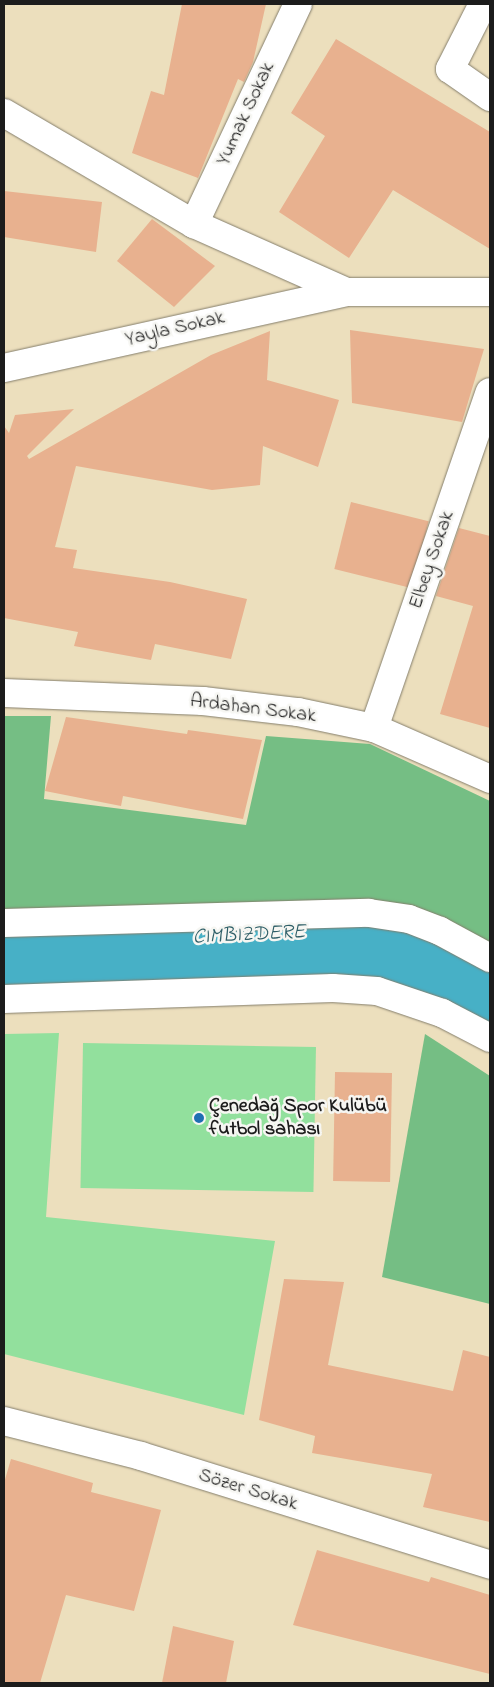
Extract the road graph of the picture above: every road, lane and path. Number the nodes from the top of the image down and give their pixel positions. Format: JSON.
{"nodes":[{"id":1,"x":298,"y":4,"type":"edge"},
{"id":2,"x":483,"y":4,"type":"edge"},
{"id":3,"x":490,"y":97,"type":"edge"},
{"id":4,"x":4,"y":113,"type":"edge"},
{"id":5,"x":194,"y":224,"type":"junction"},
{"id":6,"x":347,"y":292,"type":"junction"},
{"id":7,"x":490,"y":292,"type":"edge"},
{"id":8,"x":4,"y":368,"type":"edge"},
{"id":9,"x":490,"y":392,"type":"edge"},
{"id":10,"x":4,"y":693,"type":"edge"},
{"id":11,"x":374,"y":728,"type":"junction"},
{"id":12,"x":490,"y":779,"type":"edge"},
{"id":13,"x":4,"y":923,"type":"edge"},
{"id":14,"x":490,"y":958,"type":"edge"},
{"id":15,"x":4,"y":999,"type":"edge"},
{"id":16,"x":490,"y":1038,"type":"edge"},
{"id":17,"x":4,"y":1421,"type":"edge"},
{"id":18,"x":490,"y":1565,"type":"edge"}],
"edges":[{"from":1,"to":5,"type":"street","name":"Yumak Sokak"},
{"from":2,"to":3,"type":"street"},
{"from":4,"to":5,"type":"street"},
{"from":5,"to":6,"type":"street"},
{"from":6,"to":7,"type":"street"},
{"from":6,"to":8,"type":"street","name":"Yayla Sokak"},
{"from":9,"to":11,"type":"street","name":"Elbey Sokak"},
{"from":10,"to":11,"type":"street","name":"Ardahan Sokak"},
{"from":11,"to":12,"type":"street","name":"Ardahan Sokak"},
{"from":13,"to":14,"type":"street"},
{"from":15,"to":16,"type":"street"},
{"from":17,"to":18,"type":"street","name":"Sözer Sokak"}]}
